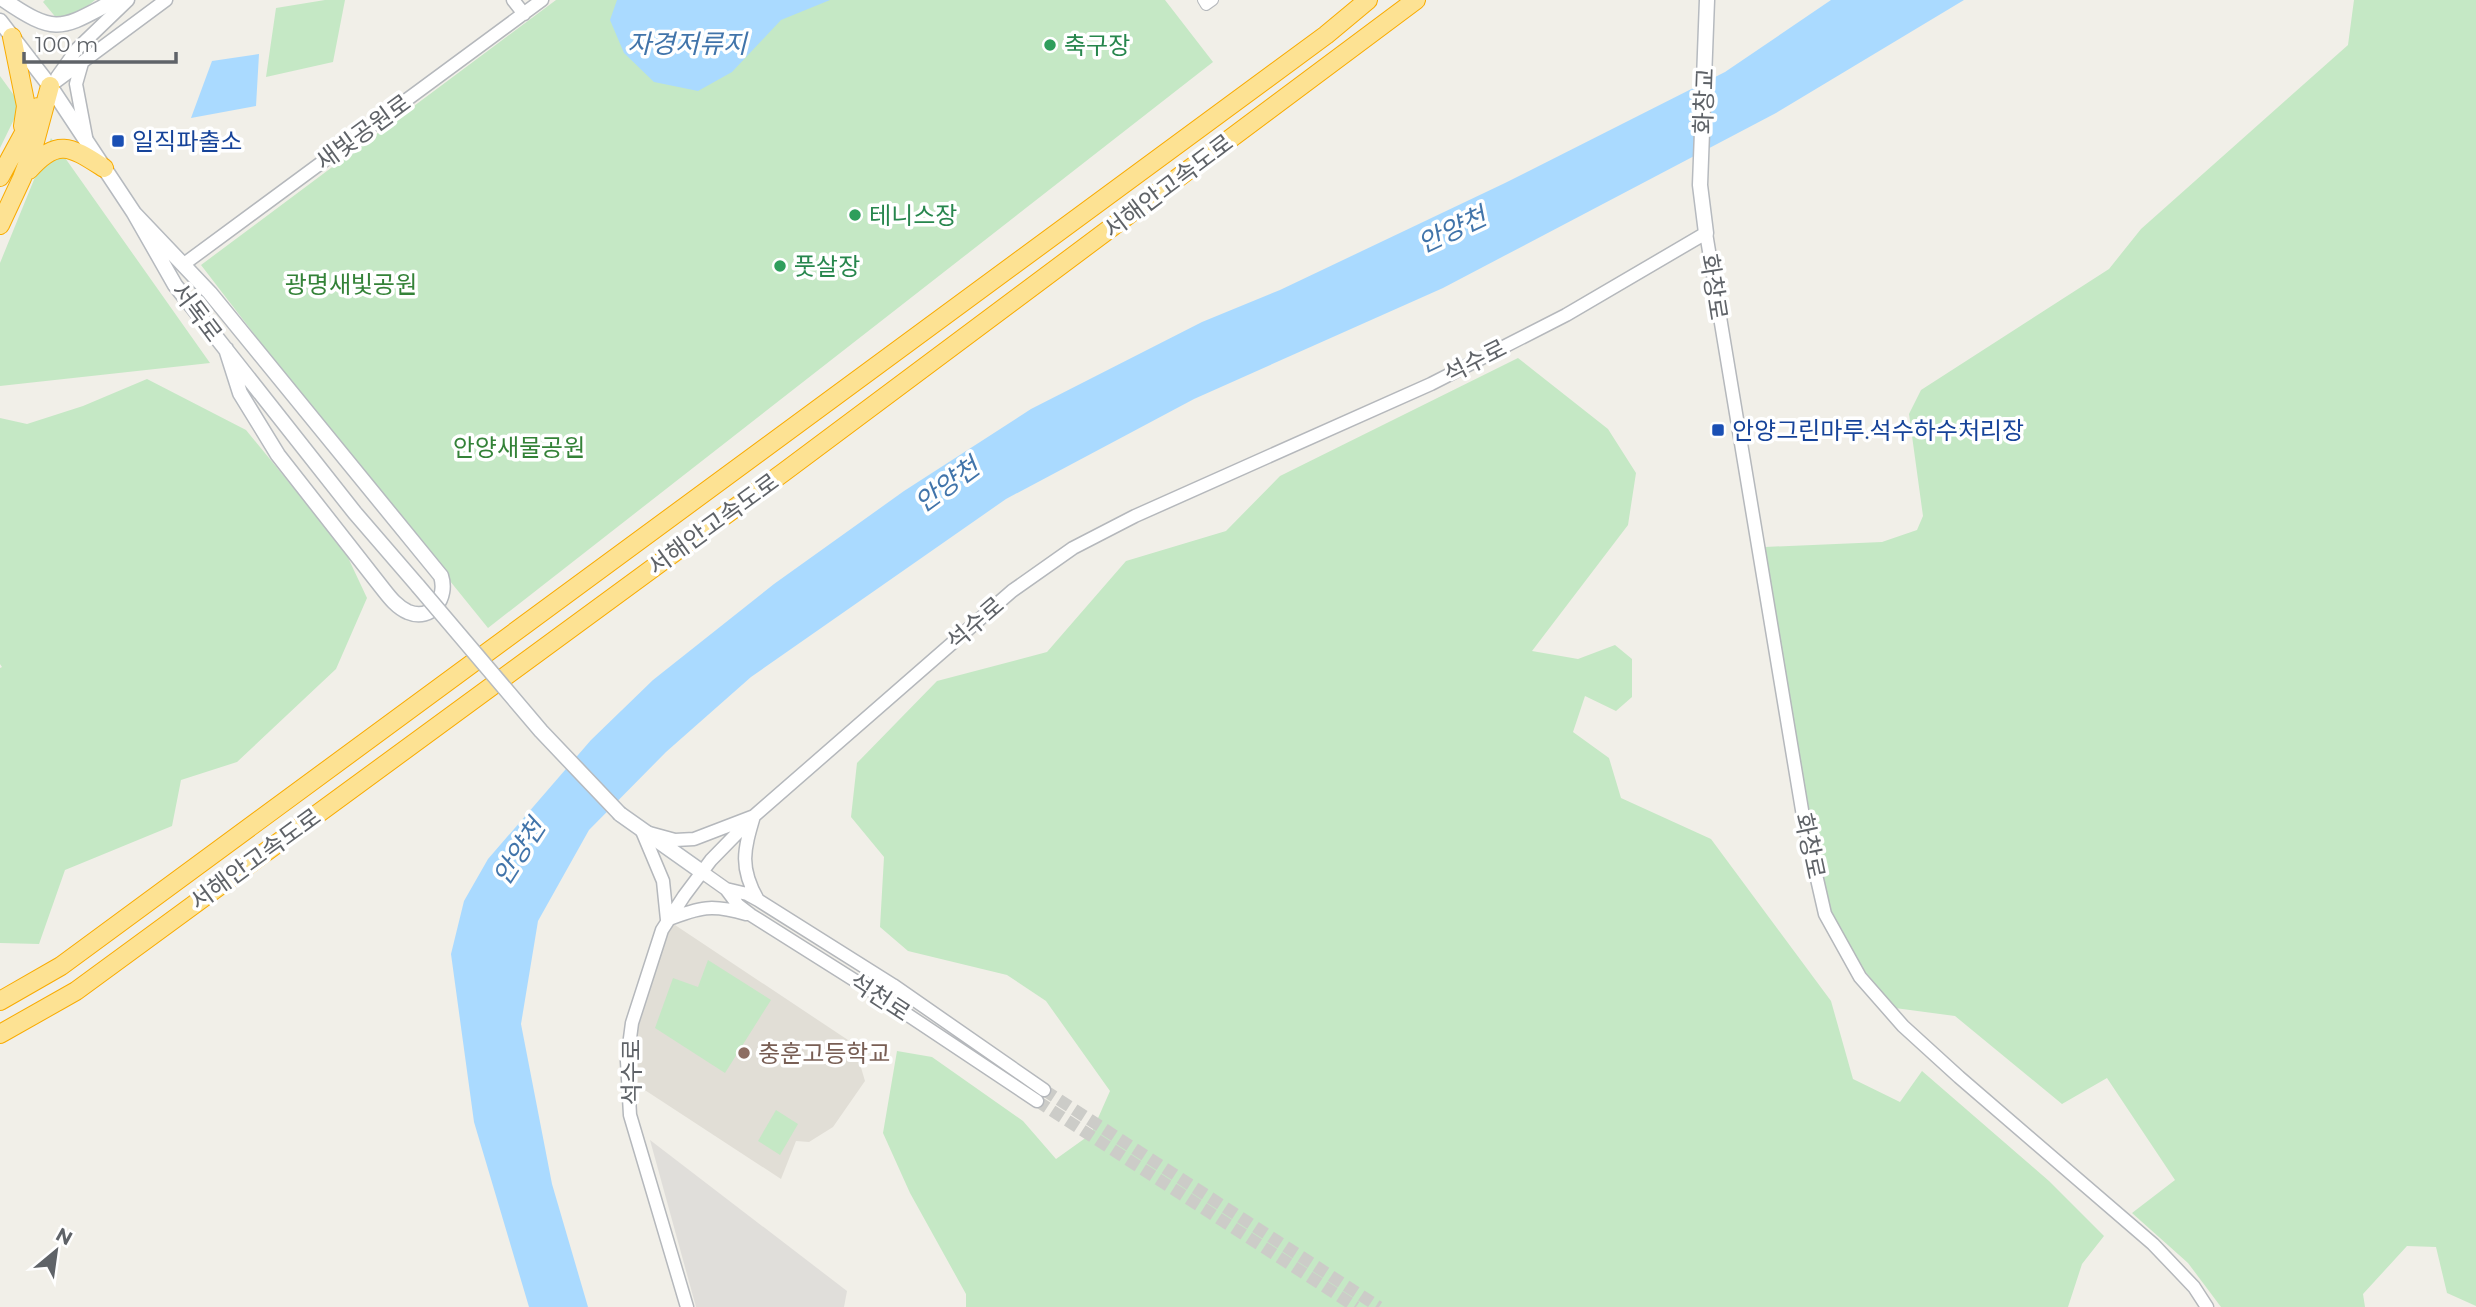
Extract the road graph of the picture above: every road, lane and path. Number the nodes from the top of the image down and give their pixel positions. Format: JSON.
{"nodes":[{"id":1,"x":4,"y":0,"type":"edge"},
{"id":2,"x":117,"y":0,"type":"edge"},
{"id":3,"x":128,"y":0,"type":"edge"},
{"id":4,"x":166,"y":0,"type":"edge"},
{"id":5,"x":513,"y":0,"type":"edge"},
{"id":6,"x":542,"y":0,"type":"edge"},
{"id":7,"x":1203,"y":0,"type":"edge"},
{"id":8,"x":1213,"y":0,"type":"edge"},
{"id":9,"x":1368,"y":0,"type":"edge"},
{"id":10,"x":1416,"y":0,"type":"edge"},
{"id":11,"x":1707,"y":0,"type":"edge"},
{"id":12,"x":524,"y":14,"type":"junction"},
{"id":13,"x":0,"y":21,"type":"edge"},
{"id":14,"x":12,"y":37,"type":"junction"},
{"id":15,"x":83,"y":62,"type":"junction"},
{"id":16,"x":50,"y":86,"type":"junction"},
{"id":17,"x":22,"y":134,"type":"junction"},
{"id":18,"x":86,"y":141,"type":"junction"},
{"id":19,"x":104,"y":168,"type":"junction"},
{"id":20,"x":0,"y":177,"type":"edge"},
{"id":21,"x":23,"y":178,"type":"junction"},
{"id":22,"x":134,"y":214,"type":"junction"},
{"id":23,"x":0,"y":225,"type":"edge"},
{"id":24,"x":1706,"y":233,"type":"junction"},
{"id":25,"x":184,"y":264,"type":"junction"},
{"id":26,"x":226,"y":349,"type":"junction"},
{"id":27,"x":620,"y":814,"type":"joint"},
{"id":28,"x":754,"y":816,"type":"junction"},
{"id":29,"x":642,"y":831,"type":"junction"},
{"id":30,"x":702,"y":872,"type":"junction"},
{"id":31,"x":726,"y":889,"type":"junction"},
{"id":32,"x":758,"y":900,"type":"junction"},
{"id":33,"x":751,"y":915,"type":"junction"},
{"id":34,"x":667,"y":920,"type":"junction"},
{"id":35,"x":0,"y":1000,"type":"edge"},
{"id":36,"x":0,"y":1034,"type":"edge"},
{"id":37,"x":687,"y":1307,"type":"edge"},
{"id":38,"x":2207,"y":1307,"type":"edge"}],
"edges":[{"from":1,"to":2,"type":"main road"},
{"from":3,"to":16,"type":"street"},
{"from":4,"to":15,"type":"street"},
{"from":5,"to":12,"type":"street"},
{"from":6,"to":12,"type":"street","name":"새빛공원로"},
{"from":7,"to":8,"type":"street"},
{"from":9,"to":35,"type":"highway","name":"서해안고속도로"},
{"from":10,"to":36,"type":"highway","name":"서해안고속도로"},
{"from":11,"to":24,"type":"main road","name":"화창교"},
{"from":12,"to":25,"type":"street","name":"새빛공원로"},
{"from":13,"to":14,"type":"main road","name":"서독로"},
{"from":14,"to":16,"type":"main road","name":"서독로"},
{"from":14,"to":17,"type":"highway"},
{"from":15,"to":16,"type":"street"},
{"from":15,"to":18,"type":"street"},
{"from":16,"to":17,"type":"highway"},
{"from":16,"to":18,"type":"main road","name":"서독로"},
{"from":16,"to":21,"type":"highway"},
{"from":17,"to":20,"type":"highway"},
{"from":18,"to":19,"type":"main road","name":"서독로"},
{"from":19,"to":21,"type":"highway"},
{"from":19,"to":22,"type":"main road","name":"서독로"},
{"from":21,"to":23,"type":"highway"},
{"from":22,"to":25,"type":"main road"},
{"from":22,"to":26,"type":"main road","name":"서독로"},
{"from":24,"to":28,"type":"street","name":"석수로"},
{"from":24,"to":38,"type":"street","name":"화창로"},
{"from":25,"to":26,"type":"main road"},
{"from":26,"to":27,"type":"main road","name":"서독로","bridge":true},
{"from":27,"to":29,"type":"main road","name":"석천로"},
{"from":28,"to":29,"type":"street"},
{"from":28,"to":30,"type":"street","name":"석수로"},
{"from":28,"to":32,"type":"street"},
{"from":29,"to":30,"type":"main road","name":"석천로"},
{"from":29,"to":34,"type":"street"},
{"from":30,"to":31,"type":"street","name":"석천로"},
{"from":30,"to":34,"type":"street","name":"석수로"},
{"from":31,"to":32,"type":"street","name":"석천로"},
{"from":31,"to":33,"type":"street","name":"석천로"},
{"from":32,"to":33,"type":"street","name":"석천로"},
{"from":33,"to":34,"type":"street"},
{"from":34,"to":37,"type":"street","name":"석수로"}]}
